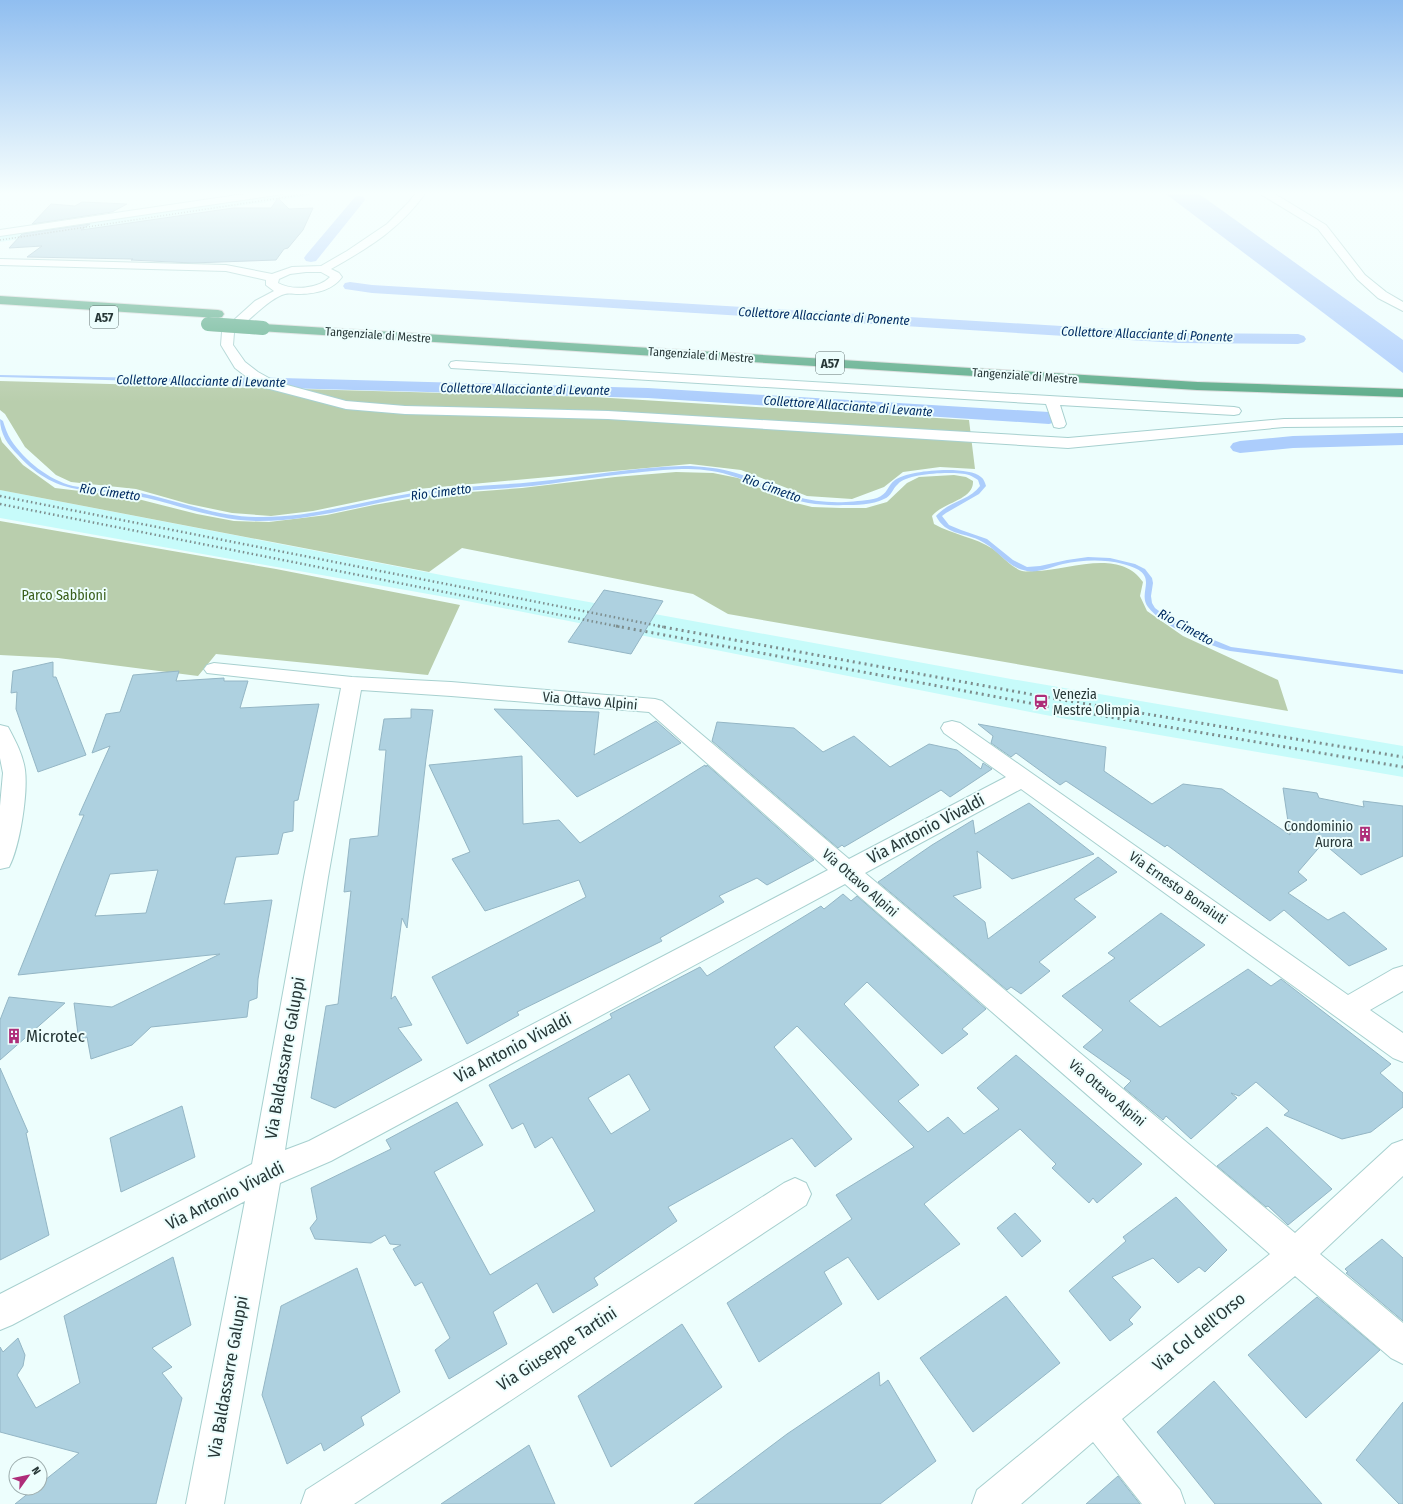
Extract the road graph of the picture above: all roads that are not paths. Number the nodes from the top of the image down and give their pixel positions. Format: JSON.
{"nodes":[{"id":1,"x":336,"y":261,"type":"edge"},
{"id":2,"x":1349,"y":261,"type":"edge"},
{"id":3,"x":0,"y":262,"type":"edge"},
{"id":4,"x":324,"y":269,"type":"junction"},
{"id":5,"x":274,"y":278,"type":"junction"},
{"id":6,"x":284,"y":290,"type":"junction"},
{"id":7,"x":0,"y":300,"type":"edge"},
{"id":8,"x":1403,"y":307,"type":"edge"},
{"id":9,"x":4,"y":312,"type":"edge"},
{"id":10,"x":267,"y":323,"type":"junction"},
{"id":11,"x":456,"y":365,"type":"dead end"},
{"id":12,"x":1401,"y":389,"type":"edge"},
{"id":13,"x":1051,"y":399,"type":"junction"},
{"id":14,"x":1234,"y":411,"type":"dead end"},
{"id":15,"x":1057,"y":419,"type":"dead end"},
{"id":16,"x":1403,"y":422,"type":"edge"},
{"id":17,"x":214,"y":669,"type":"dead end"},
{"id":18,"x":352,"y":683,"type":"junction"},
{"id":19,"x":952,"y":728,"type":"dead end"},
{"id":20,"x":0,"y":732,"type":"edge"},
{"id":21,"x":1023,"y":778,"type":"junction"},
{"id":22,"x":0,"y":860,"type":"edge"},
{"id":23,"x":846,"y":871,"type":"junction"},
{"id":24,"x":1403,"y":977,"type":"edge"},
{"id":25,"x":1347,"y":1009,"type":"junction"},
{"id":26,"x":1403,"y":1049,"type":"edge"},
{"id":27,"x":1403,"y":1155,"type":"edge"},
{"id":28,"x":266,"y":1173,"type":"junction"},
{"id":29,"x":795,"y":1194,"type":"dead end"},
{"id":30,"x":1296,"y":1254,"type":"junction"},
{"id":31,"x":0,"y":1313,"type":"edge"},
{"id":32,"x":1403,"y":1346,"type":"edge"},
{"id":33,"x":1096,"y":1416,"type":"junction"},
{"id":34,"x":205,"y":1504,"type":"edge"},
{"id":35,"x":320,"y":1504,"type":"edge"},
{"id":36,"x":990,"y":1504,"type":"edge"},
{"id":37,"x":1166,"y":1504,"type":"edge"}],
"edges":[{"from":1,"to":4,"type":"street"},
{"from":2,"to":8,"type":"street"},
{"from":3,"to":5,"type":"street"},
{"from":4,"to":5,"type":"street"},
{"from":4,"to":6,"type":"street"},
{"from":5,"to":6,"type":"street"},
{"from":6,"to":16,"type":"street"},
{"from":7,"to":10,"type":"highway","name":"Tangenziale di Mestre","number":"A57"},
{"from":9,"to":10,"type":"highway","name":"Tangenziale di Mestre","number":"A57","bridge":true},
{"from":10,"to":12,"type":"highway","name":"Tangenziale di Mestre","number":"A57"},
{"from":10,"to":12,"type":"highway","name":"Tangenziale di Mestre","number":"A57"},
{"from":11,"to":13,"type":"street"},
{"from":13,"to":14,"type":"street"},
{"from":13,"to":15,"type":"street"},
{"from":17,"to":18,"type":"street","name":"Via Ottavo Alpini"},
{"from":18,"to":23,"type":"street","name":"Via Ottavo Alpini"},
{"from":18,"to":28,"type":"street","name":"Via Baldassarre Galuppi"},
{"from":19,"to":21,"type":"street","name":"Via Ernesto Bonaiuti"},
{"from":20,"to":22,"type":"street"},
{"from":21,"to":23,"type":"street","name":"Via Antonio Vivaldi"},
{"from":21,"to":25,"type":"street","name":"Via Ernesto Bonaiuti"},
{"from":23,"to":28,"type":"street","name":"Via Antonio Vivaldi"},
{"from":23,"to":30,"type":"street","name":"Via Ottavo Alpini"},
{"from":24,"to":25,"type":"street"},
{"from":25,"to":26,"type":"street","name":"Via Ernesto Bonaiuti"},
{"from":27,"to":30,"type":"street","name":"Via Col dell'Orso"},
{"from":28,"to":31,"type":"street","name":"Via Antonio Vivaldi"},
{"from":28,"to":34,"type":"street","name":"Via Baldassarre Galuppi"},
{"from":29,"to":35,"type":"street","name":"Via Giuseppe Tartini"},
{"from":30,"to":32,"type":"street","name":"Via Ottavo Alpini"},
{"from":30,"to":33,"type":"street","name":"Via Col dell'Orso"},
{"from":33,"to":36,"type":"street","name":"Via Col dell'Orso"},
{"from":33,"to":37,"type":"street"}]}
